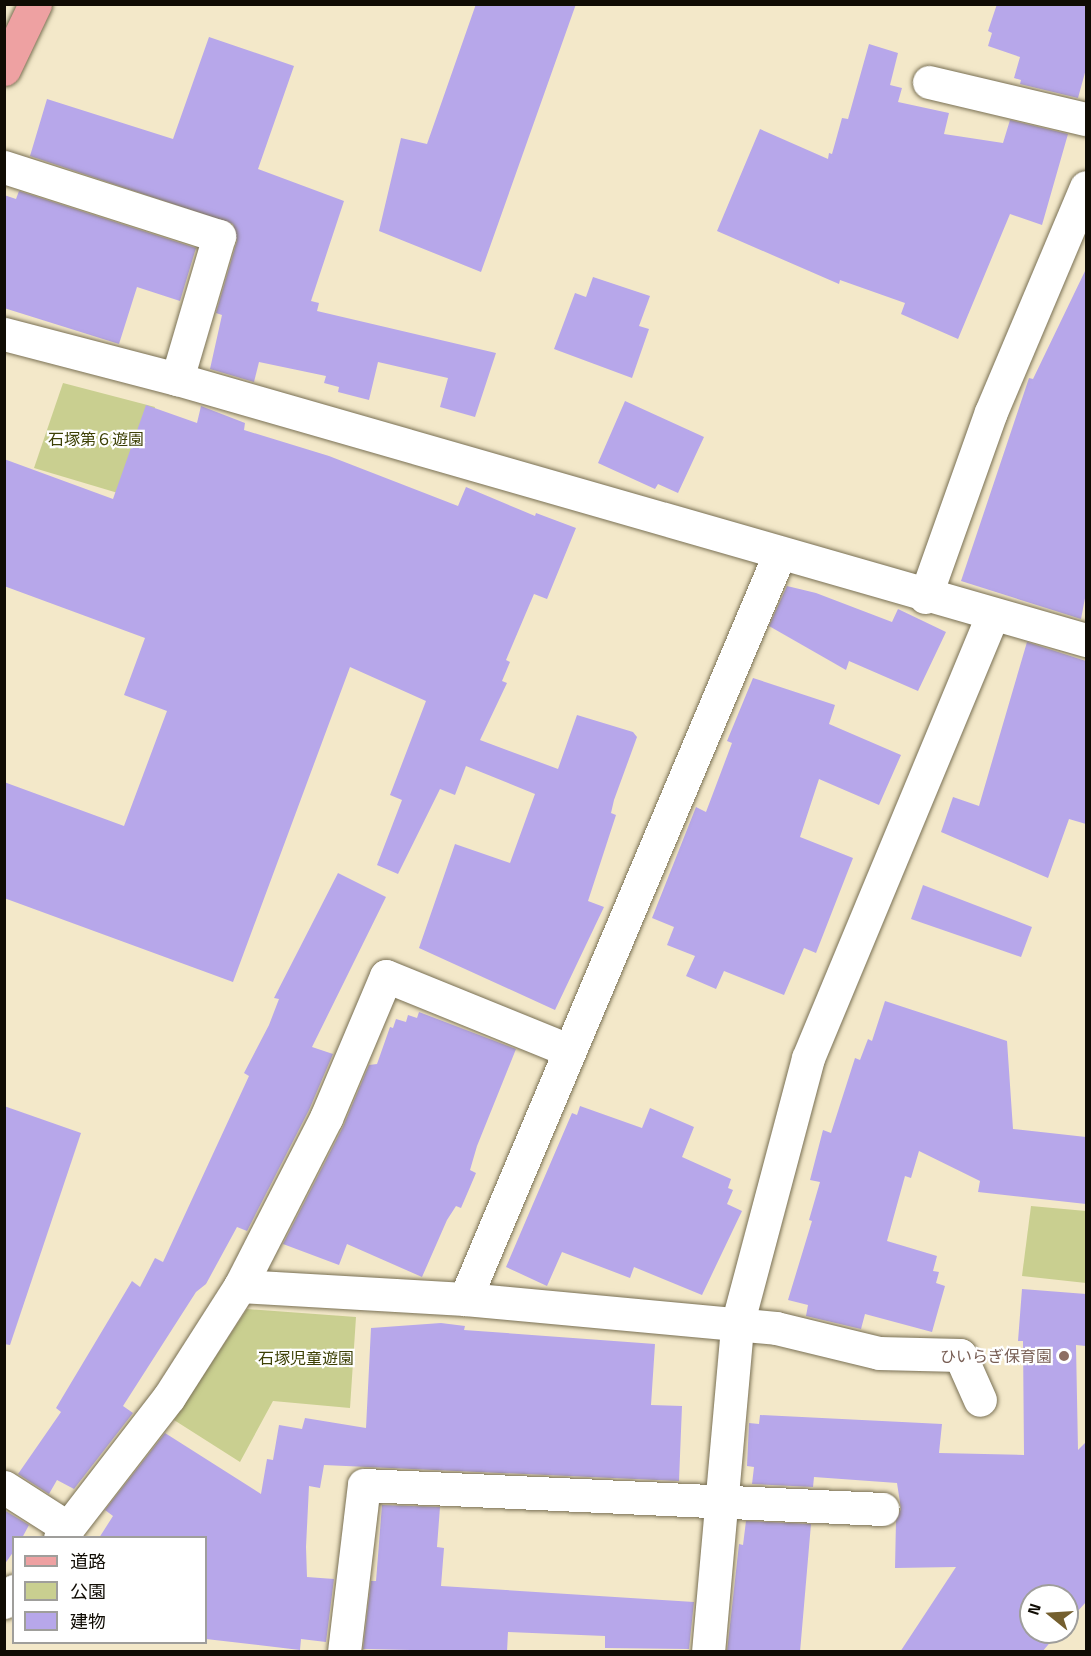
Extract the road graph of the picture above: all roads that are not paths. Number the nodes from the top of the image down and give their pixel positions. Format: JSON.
{"nodes":[{"id":1,"x":35,"y":4,"type":"edge"},
{"id":2,"x":4,"y":69,"type":"edge"},
{"id":3,"x":929,"y":82,"type":"dead end"},
{"id":4,"x":1086,"y":119,"type":"edge"},
{"id":5,"x":4,"y":166,"type":"edge"},
{"id":6,"x":1086,"y":187,"type":"edge"},
{"id":7,"x":4,"y":334,"type":"edge"},
{"id":8,"x":177,"y":379,"type":"junction"},
{"id":9,"x":779,"y":555,"type":"junction"},
{"id":10,"x":925,"y":597,"type":"junction"},
{"id":11,"x":992,"y":616,"type":"junction"},
{"id":12,"x":1086,"y":640,"type":"edge"},
{"id":13,"x":568,"y":1050,"type":"junction"},
{"id":14,"x":240,"y":1286,"type":"junction"},
{"id":15,"x":465,"y":1299,"type":"junction"},
{"id":16,"x":737,"y":1324,"type":"junction"},
{"id":17,"x":981,"y":1400,"type":"dead end"},
{"id":18,"x":4,"y":1487,"type":"edge"},
{"id":19,"x":724,"y":1500,"type":"junction"},
{"id":20,"x":882,"y":1509,"type":"dead end"},
{"id":21,"x":64,"y":1533,"type":"edge"},
{"id":22,"x":344,"y":1652,"type":"edge"},
{"id":23,"x":708,"y":1652,"type":"edge"}],
"edges":[{"from":1,"to":2,"type":"main road"},
{"from":3,"to":4,"type":"street"},
{"from":5,"to":8,"type":"street"},
{"from":6,"to":10,"type":"street"},
{"from":7,"to":8,"type":"street"},
{"from":8,"to":9,"type":"street"},
{"from":9,"to":10,"type":"street"},
{"from":9,"to":13,"type":"street"},
{"from":10,"to":11,"type":"street"},
{"from":11,"to":12,"type":"street"},
{"from":11,"to":16,"type":"street"},
{"from":13,"to":14,"type":"street"},
{"from":13,"to":15,"type":"street"},
{"from":14,"to":15,"type":"street"},
{"from":14,"to":21,"type":"street"},
{"from":15,"to":16,"type":"street"},
{"from":16,"to":17,"type":"street"},
{"from":16,"to":19,"type":"street"},
{"from":18,"to":21,"type":"street"},
{"from":19,"to":20,"type":"street"},
{"from":19,"to":22,"type":"street"},
{"from":19,"to":23,"type":"street"}]}
